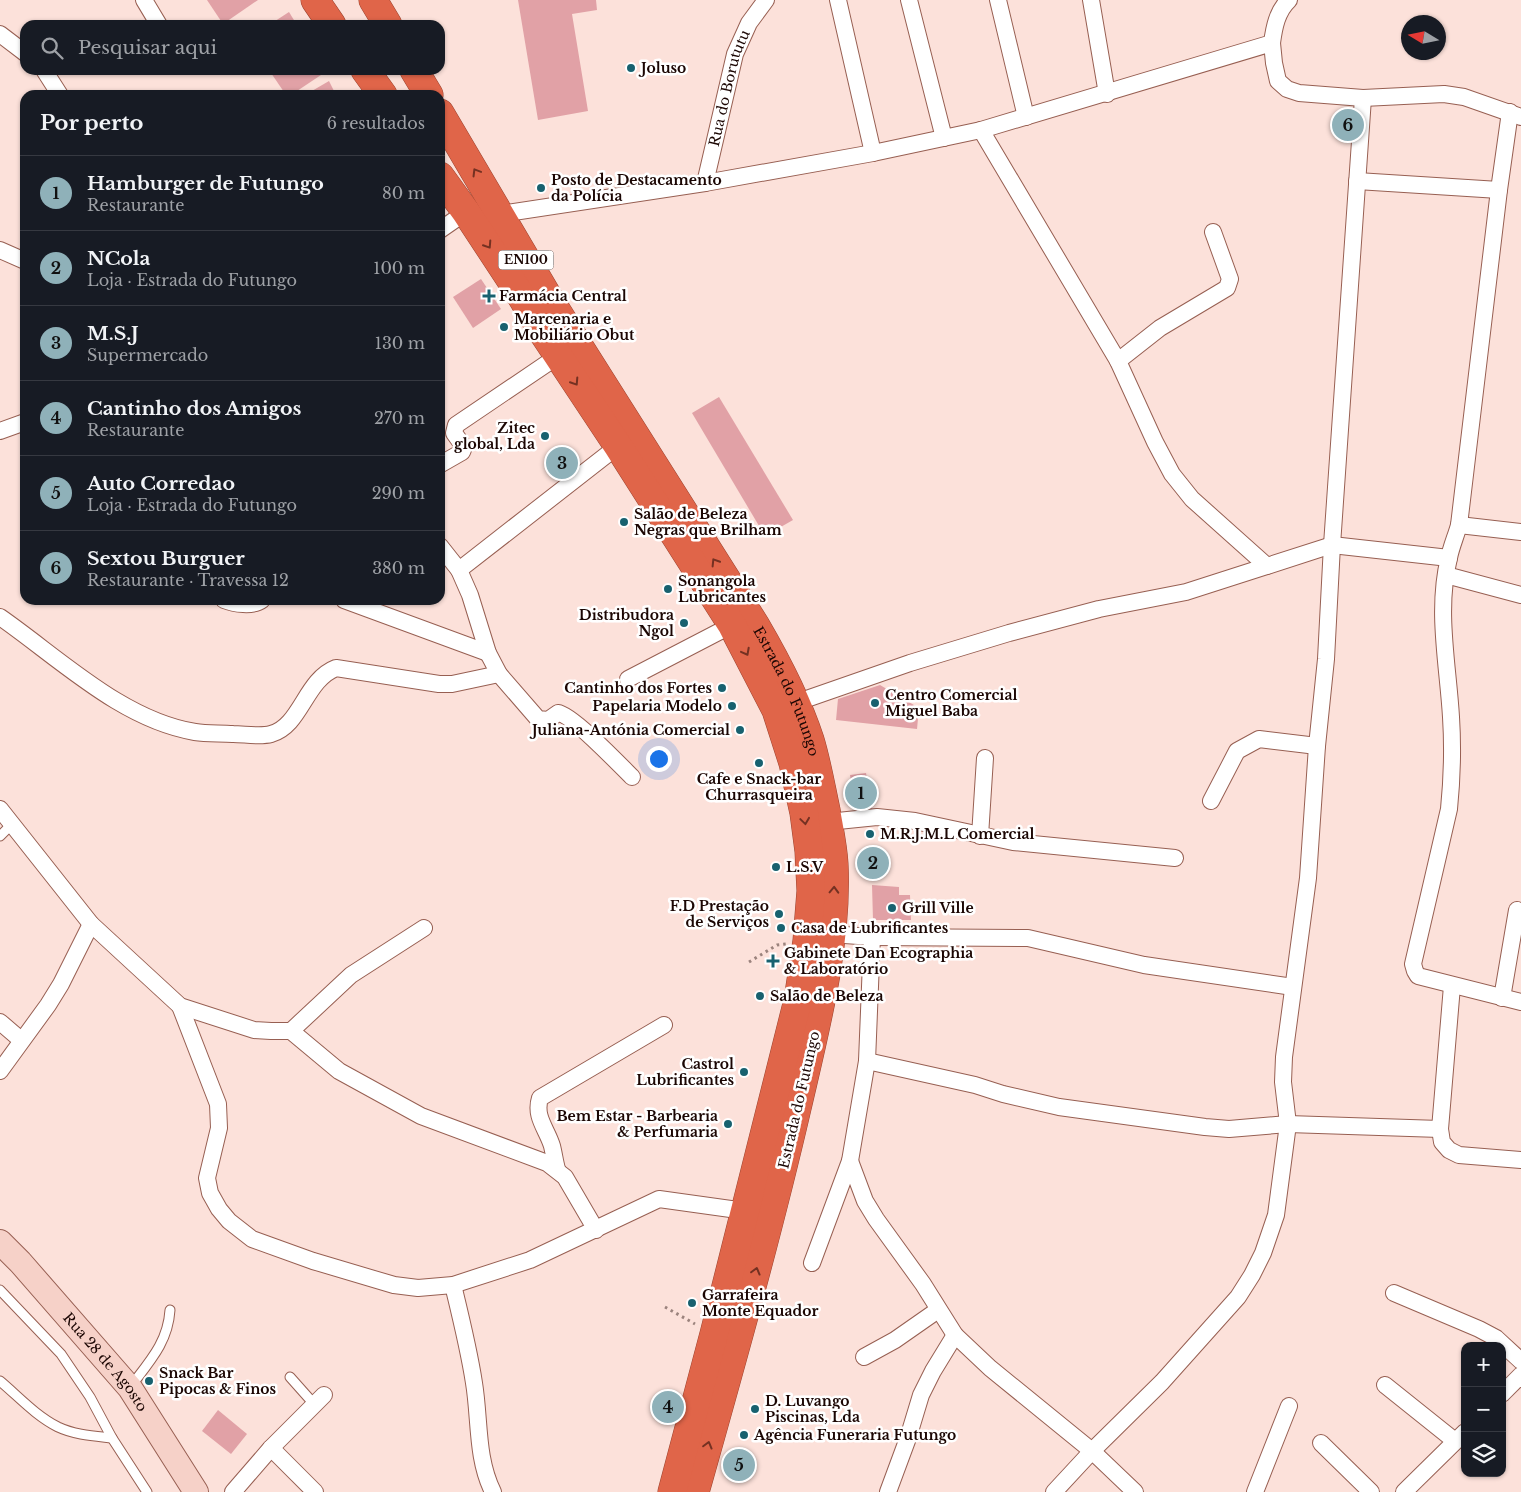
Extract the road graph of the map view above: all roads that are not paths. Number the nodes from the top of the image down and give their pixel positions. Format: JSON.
{"nodes":[{"id":1,"x":144,"y":0,"type":"edge"},
{"id":2,"x":315,"y":0,"type":"edge"},
{"id":3,"x":766,"y":0,"type":"edge"},
{"id":4,"x":838,"y":0,"type":"edge"},
{"id":5,"x":909,"y":0,"type":"edge"},
{"id":6,"x":998,"y":0,"type":"edge"},
{"id":7,"x":1091,"y":0,"type":"edge"},
{"id":8,"x":1288,"y":0,"type":"edge"},
{"id":9,"x":156,"y":20,"type":"edge"},
{"id":10,"x":329,"y":20,"type":"edge"},
{"id":11,"x":0,"y":34,"type":"edge"},
{"id":12,"x":1272,"y":43,"type":"junction"},
{"id":13,"x":20,"y":49,"type":"edge"},
{"id":14,"x":47,"y":75,"type":"edge"},
{"id":15,"x":368,"y":75,"type":"edge"},
{"id":16,"x":417,"y":75,"type":"edge"},
{"id":17,"x":57,"y":90,"type":"edge"},
{"id":18,"x":379,"y":90,"type":"edge"},
{"id":19,"x":426,"y":90,"type":"edge"},
{"id":20,"x":1107,"y":94,"type":"junction"},
{"id":21,"x":1363,"y":98,"type":"junction"},
{"id":22,"x":1516,"y":114,"type":"edge"},
{"id":23,"x":1026,"y":117,"type":"junction"},
{"id":24,"x":445,"y":121,"type":"edge"},
{"id":25,"x":981,"y":130,"type":"junction"},
{"id":26,"x":944,"y":138,"type":"junction"},
{"id":27,"x":873,"y":153,"type":"junction"},
{"id":28,"x":1357,"y":181,"type":"junction"},
{"id":29,"x":445,"y":183,"type":"edge"},
{"id":30,"x":705,"y":183,"type":"junction"},
{"id":31,"x":1499,"y":190,"type":"junction"},
{"id":32,"x":466,"y":212,"type":"junction"},
{"id":33,"x":501,"y":214,"type":"junction"},
{"id":34,"x":445,"y":227,"type":"edge"},
{"id":35,"x":1213,"y":232,"type":"dead end"},
{"id":36,"x":0,"y":250,"type":"edge"},
{"id":37,"x":20,"y":259,"type":"edge"},
{"id":38,"x":558,"y":356,"type":"junction"},
{"id":39,"x":1118,"y":361,"type":"junction"},
{"id":40,"x":20,"y":424,"type":"edge"},
{"id":41,"x":0,"y":431,"type":"edge"},
{"id":42,"x":618,"y":446,"type":"junction"},
{"id":43,"x":445,"y":462,"type":"edge"},
{"id":44,"x":1459,"y":525,"type":"junction"},
{"id":45,"x":1521,"y":532,"type":"edge"},
{"id":46,"x":1332,"y":545,"type":"junction"},
{"id":47,"x":445,"y":552,"type":"edge"},
{"id":48,"x":1449,"y":558,"type":"junction"},
{"id":49,"x":1267,"y":566,"type":"junction"},
{"id":50,"x":459,"y":570,"type":"junction"},
{"id":51,"x":1446,"y":575,"type":"junction"},
{"id":52,"x":1521,"y":596,"type":"edge"},
{"id":53,"x":358,"y":605,"type":"edge"},
{"id":54,"x":0,"y":617,"type":"edge"},
{"id":55,"x":732,"y":625,"type":"junction"},
{"id":56,"x":488,"y":653,"type":"junction"},
{"id":57,"x":499,"y":674,"type":"junction"},
{"id":58,"x":628,"y":679,"type":"dead end"},
{"id":59,"x":796,"y":703,"type":"junction"},
{"id":60,"x":1317,"y":746,"type":"junction"},
{"id":61,"x":985,"y":758,"type":"dead end"},
{"id":62,"x":632,"y":777,"type":"dead end"},
{"id":63,"x":1211,"y":801,"type":"dead end"},
{"id":64,"x":0,"y":809,"type":"edge"},
{"id":65,"x":828,"y":822,"type":"junction"},
{"id":66,"x":6,"y":830,"type":"edge"},
{"id":67,"x":980,"y":836,"type":"junction"},
{"id":68,"x":1176,"y":858,"type":"dead end"},
{"id":69,"x":1517,"y":910,"type":"dead end"},
{"id":70,"x":91,"y":924,"type":"junction"},
{"id":71,"x":424,"y":928,"type":"dead end"},
{"id":72,"x":819,"y":937,"type":"junction"},
{"id":73,"x":872,"y":937,"type":"junction"},
{"id":74,"x":1452,"y":986,"type":"junction"},
{"id":75,"x":1293,"y":987,"type":"junction"},
{"id":76,"x":1502,"y":998,"type":"junction"},
{"id":77,"x":1521,"y":1002,"type":"edge"},
{"id":78,"x":180,"y":1006,"type":"junction"},
{"id":79,"x":0,"y":1022,"type":"edge"},
{"id":80,"x":664,"y":1025,"type":"dead end"},
{"id":81,"x":291,"y":1031,"type":"junction"},
{"id":82,"x":21,"y":1040,"type":"junction"},
{"id":83,"x":868,"y":1061,"type":"junction"},
{"id":84,"x":0,"y":1071,"type":"edge"},
{"id":85,"x":1288,"y":1124,"type":"junction"},
{"id":86,"x":1440,"y":1129,"type":"junction"},
{"id":87,"x":1521,"y":1160,"type":"edge"},
{"id":88,"x":850,"y":1161,"type":"junction"},
{"id":89,"x":557,"y":1170,"type":"junction"},
{"id":90,"x":745,"y":1211,"type":"junction"},
{"id":91,"x":596,"y":1230,"type":"junction"},
{"id":92,"x":0,"y":1242,"type":"edge"},
{"id":93,"x":812,"y":1263,"type":"dead end"},
{"id":94,"x":453,"y":1285,"type":"junction"},
{"id":95,"x":0,"y":1290,"type":"edge"},
{"id":96,"x":1394,"y":1293,"type":"dead end"},
{"id":97,"x":170,"y":1310,"type":"dead end"},
{"id":98,"x":938,"y":1310,"type":"junction"},
{"id":99,"x":955,"y":1335,"type":"junction"},
{"id":100,"x":864,"y":1357,"type":"dead end"},
{"id":101,"x":1521,"y":1361,"type":"edge"},
{"id":102,"x":1521,"y":1375,"type":"edge"},
{"id":103,"x":290,"y":1377,"type":"dead end"},
{"id":104,"x":0,"y":1381,"type":"edge"},
{"id":105,"x":1384,"y":1385,"type":"dead end"},
{"id":106,"x":130,"y":1388,"type":"junction"},
{"id":107,"x":1506,"y":1390,"type":"edge"},
{"id":108,"x":319,"y":1400,"type":"joint"},
{"id":109,"x":1290,"y":1406,"type":"dead end"},
{"id":110,"x":1460,"y":1436,"type":"edge"},
{"id":111,"x":112,"y":1438,"type":"junction"},
{"id":112,"x":1321,"y":1443,"type":"dead end"},
{"id":113,"x":271,"y":1448,"type":"junction"},
{"id":114,"x":1092,"y":1451,"type":"junction"},
{"id":115,"x":147,"y":1492,"type":"edge"},
{"id":116,"x":196,"y":1492,"type":"edge"},
{"id":117,"x":233,"y":1492,"type":"edge"},
{"id":118,"x":315,"y":1492,"type":"edge"},
{"id":119,"x":493,"y":1492,"type":"edge"},
{"id":120,"x":672,"y":1492,"type":"edge"},
{"id":121,"x":696,"y":1492,"type":"edge"},
{"id":122,"x":888,"y":1492,"type":"edge"},
{"id":123,"x":1054,"y":1492,"type":"edge"},
{"id":124,"x":1135,"y":1492,"type":"edge"},
{"id":125,"x":1255,"y":1492,"type":"edge"},
{"id":126,"x":1371,"y":1492,"type":"edge"},
{"id":127,"x":1404,"y":1492,"type":"edge"}],
"edges":[{"from":1,"to":9,"type":"street"},
{"from":2,"to":10,"type":"highway"},
{"from":3,"to":30,"type":"street","name":"Rua do Borututu"},
{"from":4,"to":27,"type":"street"},
{"from":5,"to":26,"type":"street"},
{"from":6,"to":23,"type":"street"},
{"from":7,"to":20,"type":"street"},
{"from":8,"to":12,"type":"street"},
{"from":11,"to":13,"type":"street"},
{"from":12,"to":20,"type":"street"},
{"from":12,"to":21,"type":"street"},
{"from":14,"to":17,"type":"street"},
{"from":15,"to":18,"type":"highway"},
{"from":16,"to":19,"type":"highway"},
{"from":20,"to":23,"type":"street"},
{"from":21,"to":22,"type":"street"},
{"from":21,"to":28,"type":"street"},
{"from":22,"to":31,"type":"street"},
{"from":23,"to":25,"type":"street"},
{"from":33,"to":24,"type":"highway","name":"Estrada do Futungo","number":"EN100","one_way":true},
{"from":25,"to":26,"type":"street"},
{"from":25,"to":39,"type":"street"},
{"from":26,"to":27,"type":"street"},
{"from":27,"to":30,"type":"street"},
{"from":28,"to":31,"type":"street"},
{"from":28,"to":46,"type":"street"},
{"from":29,"to":32,"type":"highway","name":"Estrada do Futungo","number":"EN100"},
{"from":30,"to":33,"type":"street"},
{"from":31,"to":44,"type":"street"},
{"from":32,"to":34,"type":"street"},
{"from":32,"to":38,"type":"highway","name":"Estrada do Futungo","number":"EN100","one_way":true},
{"from":59,"to":33,"type":"highway","name":"Estrada do Futungo","number":"EN100","one_way":true},
{"from":35,"to":39,"type":"street"},
{"from":36,"to":37,"type":"street"},
{"from":38,"to":42,"type":"highway","name":"Estrada do Futungo","number":"EN100","one_way":true},
{"from":38,"to":43,"type":"street"},
{"from":39,"to":49,"type":"street"},
{"from":40,"to":41,"type":"street"},
{"from":42,"to":50,"type":"street"},
{"from":42,"to":55,"type":"highway","name":"Estrada do Futungo","number":"EN100"},
{"from":44,"to":45,"type":"street"},
{"from":44,"to":48,"type":"street"},
{"from":46,"to":48,"type":"street"},
{"from":46,"to":49,"type":"street"},
{"from":46,"to":60,"type":"street"},
{"from":47,"to":50,"type":"street"},
{"from":48,"to":51,"type":"street"},
{"from":49,"to":59,"type":"street"},
{"from":50,"to":56,"type":"street"},
{"from":51,"to":52,"type":"street"},
{"from":51,"to":74,"type":"street"},
{"from":53,"to":56,"type":"street"},
{"from":54,"to":57,"type":"street"},
{"from":55,"to":58,"type":"street"},
{"from":55,"to":72,"type":"highway","name":"Estrada do Futungo","number":"EN100","one_way":true},
{"from":56,"to":57,"type":"street"},
{"from":57,"to":62,"type":"street"},
{"from":59,"to":65,"type":"highway","name":"Estrada do Futungo","number":"EN100"},
{"from":60,"to":63,"type":"street"},
{"from":60,"to":75,"type":"street"},
{"from":61,"to":67,"type":"street"},
{"from":64,"to":66,"type":"street"},
{"from":65,"to":67,"type":"street"},
{"from":72,"to":65,"type":"highway","name":"Estrada do Futungo","number":"EN100","one_way":true},
{"from":66,"to":70,"type":"street"},
{"from":67,"to":68,"type":"street"},
{"from":69,"to":76,"type":"street"},
{"from":70,"to":78,"type":"street"},
{"from":70,"to":82,"type":"street"},
{"from":71,"to":81,"type":"street"},
{"from":72,"to":73,"type":"street"},
{"from":72,"to":90,"type":"highway","name":"Estrada do Futungo","number":"EN100"},
{"from":121,"to":72,"type":"highway","name":"Estrada do Futungo","number":"EN100","one_way":true},
{"from":73,"to":75,"type":"street"},
{"from":73,"to":83,"type":"street"},
{"from":74,"to":76,"type":"street"},
{"from":74,"to":86,"type":"street"},
{"from":75,"to":85,"type":"street"},
{"from":76,"to":77,"type":"street"},
{"from":78,"to":81,"type":"street"},
{"from":78,"to":94,"type":"street"},
{"from":79,"to":82,"type":"street"},
{"from":80,"to":89,"type":"street"},
{"from":81,"to":89,"type":"street"},
{"from":82,"to":84,"type":"street"},
{"from":83,"to":85,"type":"street"},
{"from":83,"to":88,"type":"street"},
{"from":85,"to":86,"type":"street"},
{"from":85,"to":114,"type":"street"},
{"from":86,"to":87,"type":"street"},
{"from":88,"to":93,"type":"street"},
{"from":88,"to":98,"type":"street"},
{"from":89,"to":91,"type":"street"},
{"from":90,"to":91,"type":"street"},
{"from":90,"to":120,"type":"highway","name":"Estrada do Futungo","number":"EN100"},
{"from":91,"to":94,"type":"street"},
{"from":92,"to":106,"type":"main road","name":"Rua 28 de Agosto"},
{"from":94,"to":119,"type":"street"},
{"from":95,"to":111,"type":"lane"},
{"from":96,"to":101,"type":"street"},
{"from":97,"to":106,"type":"lane"},
{"from":98,"to":99,"type":"street"},
{"from":98,"to":100,"type":"street"},
{"from":99,"to":114,"type":"street"},
{"from":99,"to":122,"type":"street"},
{"from":102,"to":107,"type":"street"},
{"from":103,"to":108,"type":"lane"},
{"from":104,"to":111,"type":"lane"},
{"from":105,"to":110,"type":"street"},
{"from":106,"to":116,"type":"main road","name":"Rua 28 de Agosto"},
{"from":108,"to":113,"type":"street"},
{"from":109,"to":125,"type":"street"},
{"from":110,"to":127,"type":"street"},
{"from":111,"to":115,"type":"lane"},
{"from":112,"to":126,"type":"street"},
{"from":113,"to":117,"type":"street"},
{"from":113,"to":118,"type":"street"},
{"from":114,"to":123,"type":"street"},
{"from":114,"to":124,"type":"street"}]}
